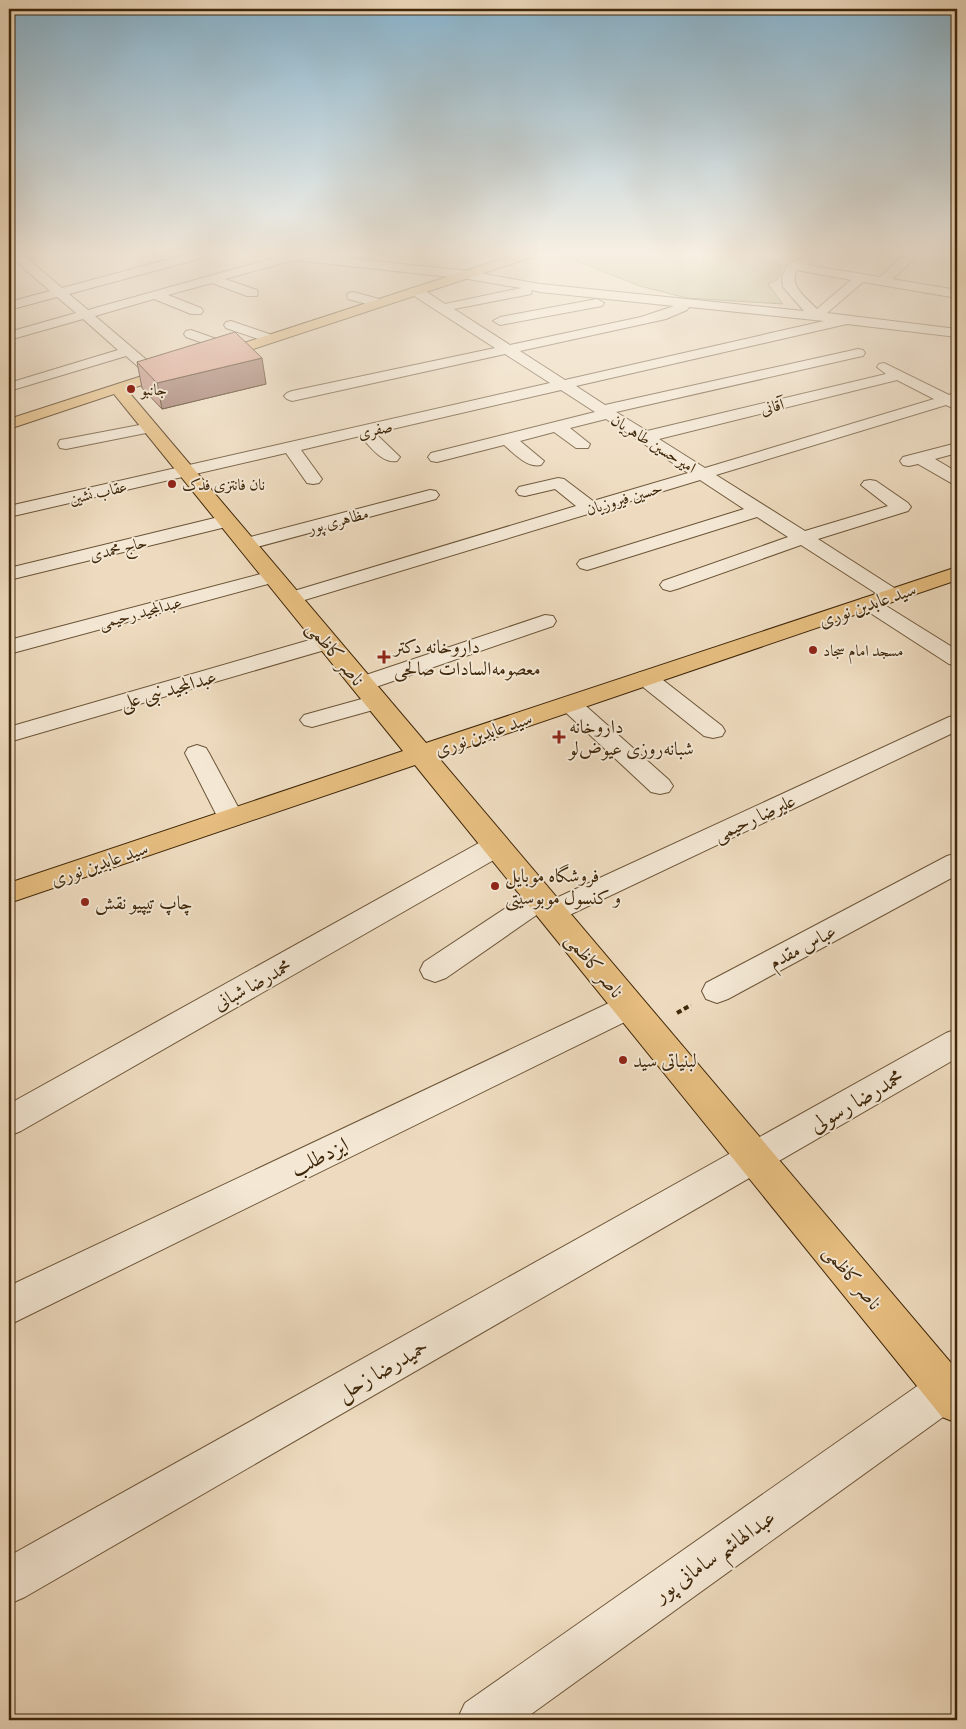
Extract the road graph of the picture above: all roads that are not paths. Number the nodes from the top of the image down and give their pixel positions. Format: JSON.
{"nodes":[{"id":1,"x":109,"y":335,"type":"edge"},
{"id":2,"x":193,"y":335,"type":"edge"},
{"id":3,"x":258,"y":335,"type":"edge"},
{"id":4,"x":281,"y":335,"type":"edge"},
{"id":5,"x":484,"y":335,"type":"edge"},
{"id":6,"x":578,"y":335,"type":"edge"},
{"id":7,"x":764,"y":335,"type":"edge"},
{"id":8,"x":827,"y":335,"type":"edge"},
{"id":9,"x":270,"y":339,"type":"junction"},
{"id":10,"x":234,"y":350,"type":"junction"},
{"id":11,"x":508,"y":350,"type":"junction"},
{"id":12,"x":128,"y":351,"type":"junction"},
{"id":13,"x":858,"y":353,"type":"junction"},
{"id":14,"x":32,"y":368,"type":"dead end"},
{"id":15,"x":899,"y":375,"type":"junction"},
{"id":16,"x":48,"y":376,"type":"junction"},
{"id":17,"x":157,"y":376,"type":"junction"},
{"id":18,"x":564,"y":386,"type":"junction"},
{"id":19,"x":10,"y":387,"type":"dead end"},
{"id":20,"x":118,"y":389,"type":"junction"},
{"id":21,"x":292,"y":396,"type":"dead end"},
{"id":22,"x":954,"y":401,"type":"edge"},
{"id":23,"x":605,"y":412,"type":"junction"},
{"id":24,"x":9,"y":424,"type":"edge"},
{"id":25,"x":557,"y":427,"type":"junction"},
{"id":26,"x":150,"y":428,"type":"junction"},
{"id":27,"x":364,"y":431,"type":"junction"},
{"id":28,"x":645,"y":437,"type":"junction"},
{"id":29,"x":506,"y":439,"type":"junction"},
{"id":30,"x":66,"y":444,"type":"dead end"},
{"id":31,"x":582,"y":444,"type":"dead end"},
{"id":32,"x":291,"y":448,"type":"junction"},
{"id":33,"x":957,"y":448,"type":"edge"},
{"id":34,"x":391,"y":457,"type":"dead end"},
{"id":35,"x":437,"y":457,"type":"dead end"},
{"id":36,"x":535,"y":461,"type":"dead end"},
{"id":37,"x":186,"y":472,"type":"junction"},
{"id":38,"x":702,"y":474,"type":"junction"},
{"id":39,"x":313,"y":479,"type":"dead end"},
{"id":40,"x":957,"y":479,"type":"edge"},
{"id":41,"x":870,"y":485,"type":"dead end"},
{"id":42,"x":525,"y":491,"type":"dead end"},
{"id":43,"x":430,"y":495,"type":"dead end"},
{"id":44,"x":590,"y":508,"type":"junction"},
{"id":45,"x":760,"y":510,"type":"junction"},
{"id":46,"x":9,"y":512,"type":"edge"},
{"id":47,"x":227,"y":521,"type":"junction"},
{"id":48,"x":803,"y":538,"type":"junction"},
{"id":49,"x":246,"y":544,"type":"junction"},
{"id":50,"x":587,"y":564,"type":"dead end"},
{"id":51,"x":957,"y":573,"type":"edge"},
{"id":52,"x":9,"y":574,"type":"edge"},
{"id":53,"x":272,"y":577,"type":"junction"},
{"id":54,"x":670,"y":585,"type":"dead end"},
{"id":55,"x":892,"y":595,"type":"junction"},
{"id":56,"x":291,"y":598,"type":"junction"},
{"id":57,"x":868,"y":603,"type":"junction"},
{"id":58,"x":545,"y":621,"type":"dead end"},
{"id":59,"x":327,"y":642,"type":"junction"},
{"id":60,"x":9,"y":646,"type":"edge"},
{"id":61,"x":957,"y":659,"type":"edge"},
{"id":62,"x":646,"y":678,"type":"junction"},
{"id":63,"x":369,"y":693,"type":"junction"},
{"id":64,"x":570,"y":704,"type":"junction"},
{"id":65,"x":312,"y":720,"type":"dead end"},
{"id":66,"x":957,"y":722,"type":"edge"},
{"id":67,"x":713,"y":731,"type":"dead end"},
{"id":68,"x":9,"y":735,"type":"edge"},
{"id":69,"x":197,"y":753,"type":"dead end"},
{"id":70,"x":420,"y":754,"type":"junction"},
{"id":71,"x":660,"y":786,"type":"dead end"},
{"id":72,"x":231,"y":818,"type":"junction"},
{"id":73,"x":496,"y":846,"type":"junction"},
{"id":74,"x":957,"y":863,"type":"edge"},
{"id":75,"x":9,"y":893,"type":"edge"},
{"id":76,"x":545,"y":905,"type":"junction"},
{"id":77,"x":435,"y":970,"type":"dead end"},
{"id":78,"x":716,"y":991,"type":"road end"},
{"id":79,"x":638,"y":1017,"type":"junction"},
{"id":80,"x":957,"y":1042,"type":"edge"},
{"id":81,"x":9,"y":1121,"type":"edge"},
{"id":82,"x":754,"y":1158,"type":"junction"},
{"id":83,"x":9,"y":1306,"type":"edge"},
{"id":84,"x":954,"y":1392,"type":"edge"},
{"id":85,"x":9,"y":1581,"type":"edge"},
{"id":86,"x":482,"y":1720,"type":"edge"}],
"edges":[{"from":1,"to":12,"type":"street"},
{"from":2,"to":10,"type":"street"},
{"from":3,"to":9,"type":"street"},
{"from":4,"to":9,"type":"main road"},
{"from":5,"to":11,"type":"street","name":"امیرحسین طاهریان"},
{"from":6,"to":11,"type":"street"},
{"from":7,"to":18,"type":"street","name":"صفری"},
{"from":8,"to":13,"type":"street"},
{"from":9,"to":10,"type":"main road"},
{"from":10,"to":17,"type":"main road"},
{"from":11,"to":18,"type":"street","name":"امیرحسین طاهریان"},
{"from":11,"to":21,"type":"street"},
{"from":12,"to":16,"type":"street"},
{"from":12,"to":17,"type":"street"},
{"from":13,"to":15,"type":"street"},
{"from":13,"to":23,"type":"street"},
{"from":14,"to":16,"type":"street"},
{"from":15,"to":22,"type":"street"},
{"from":15,"to":28,"type":"street","name":"آقانی"},
{"from":16,"to":19,"type":"street"},
{"from":17,"to":20,"type":"main road"},
{"from":18,"to":23,"type":"street","name":"امیرحسین طاهریان"},
{"from":18,"to":27,"type":"street","name":"صفری"},
{"from":20,"to":24,"type":"main road"},
{"from":20,"to":26,"type":"main road","name":"ناصر کاظمی"},
{"from":22,"to":38,"type":"street","name":"حسین فیروزیان"},
{"from":23,"to":25,"type":"street"},
{"from":23,"to":28,"type":"street","name":"امیرحسین طاهریان"},
{"from":25,"to":29,"type":"street"},
{"from":25,"to":31,"type":"street"},
{"from":26,"to":30,"type":"street"},
{"from":26,"to":37,"type":"main road","name":"ناصر کاظمی"},
{"from":27,"to":32,"type":"street","name":"صفری"},
{"from":27,"to":34,"type":"street"},
{"from":28,"to":38,"type":"street","name":"امیرحسین طاهریان"},
{"from":29,"to":35,"type":"street"},
{"from":29,"to":36,"type":"street"},
{"from":32,"to":37,"type":"street","name":"صفری"},
{"from":32,"to":39,"type":"street"},
{"from":33,"to":40,"type":"street"},
{"from":37,"to":46,"type":"street","name":"عقاب نشین"},
{"from":37,"to":47,"type":"main road","name":"ناصر کاظمی"},
{"from":38,"to":44,"type":"street","name":"حسین فیروزیان"},
{"from":38,"to":45,"type":"street","name":"امیرحسین طاهریان"},
{"from":41,"to":48,"type":"street"},
{"from":42,"to":44,"type":"street"},
{"from":43,"to":49,"type":"street","name":"مظاهری پور"},
{"from":44,"to":56,"type":"street","name":"حسین فیروزیان"},
{"from":45,"to":48,"type":"street","name":"امیرحسین طاهریان"},
{"from":45,"to":50,"type":"street"},
{"from":47,"to":49,"type":"main road","name":"ناصر کاظمی"},
{"from":47,"to":52,"type":"street","name":"حاج محمدی"},
{"from":48,"to":54,"type":"street"},
{"from":48,"to":55,"type":"street","name":"امیرحسین طاهریان"},
{"from":49,"to":53,"type":"main road","name":"ناصر کاظمی"},
{"from":51,"to":55,"type":"main road","name":"سید عابدین نوری"},
{"from":53,"to":56,"type":"main road","name":"ناصر کاظمی"},
{"from":53,"to":60,"type":"street","name":"عبدالمجید رحیمی"},
{"from":55,"to":57,"type":"main road","name":"سید عابدین نوری"},
{"from":56,"to":59,"type":"main road","name":"ناصر کاظمی"},
{"from":57,"to":61,"type":"street"},
{"from":57,"to":62,"type":"main road","name":"سید عابدین نوری"},
{"from":58,"to":63,"type":"street"},
{"from":59,"to":63,"type":"main road","name":"ناصر کاظمی"},
{"from":59,"to":68,"type":"street","name":"عبدالمجید نبی علی"},
{"from":62,"to":64,"type":"main road","name":"سید عابدین نوری"},
{"from":62,"to":67,"type":"street"},
{"from":63,"to":65,"type":"street"},
{"from":63,"to":70,"type":"main road","name":"ناصر کاظمی"},
{"from":64,"to":70,"type":"main road","name":"سید عابدین نوری"},
{"from":64,"to":71,"type":"street"},
{"from":66,"to":76,"type":"street","name":"علیرضا رحیمی"},
{"from":69,"to":72,"type":"street"},
{"from":70,"to":72,"type":"main road","name":"سید عابدین نوری"},
{"from":70,"to":73,"type":"main road","name":"ناصر کاظمی"},
{"from":72,"to":75,"type":"main road","name":"سید عابدین نوری"},
{"from":73,"to":76,"type":"main road","name":"ناصر کاظمی"},
{"from":73,"to":81,"type":"street","name":"محمدرضا شبانی"},
{"from":74,"to":78,"type":"street","name":"عباس مقدم"},
{"from":76,"to":77,"type":"street","name":"علیرضا رحیمی"},
{"from":76,"to":79,"type":"main road","name":"ناصر کاظمی"},
{"from":79,"to":82,"type":"main road","name":"ناصر کاظمی"},
{"from":79,"to":83,"type":"street","name":"ایزدطلب"},
{"from":80,"to":82,"type":"street","name":"محمدرضا رسولی"},
{"from":82,"to":84,"type":"main road","name":"ناصر کاظمی"},
{"from":82,"to":85,"type":"street","name":"حمیدرضا زحل"},
{"from":84,"to":86,"type":"street","name":"عبدالهاشم سامانی پور"}]}
